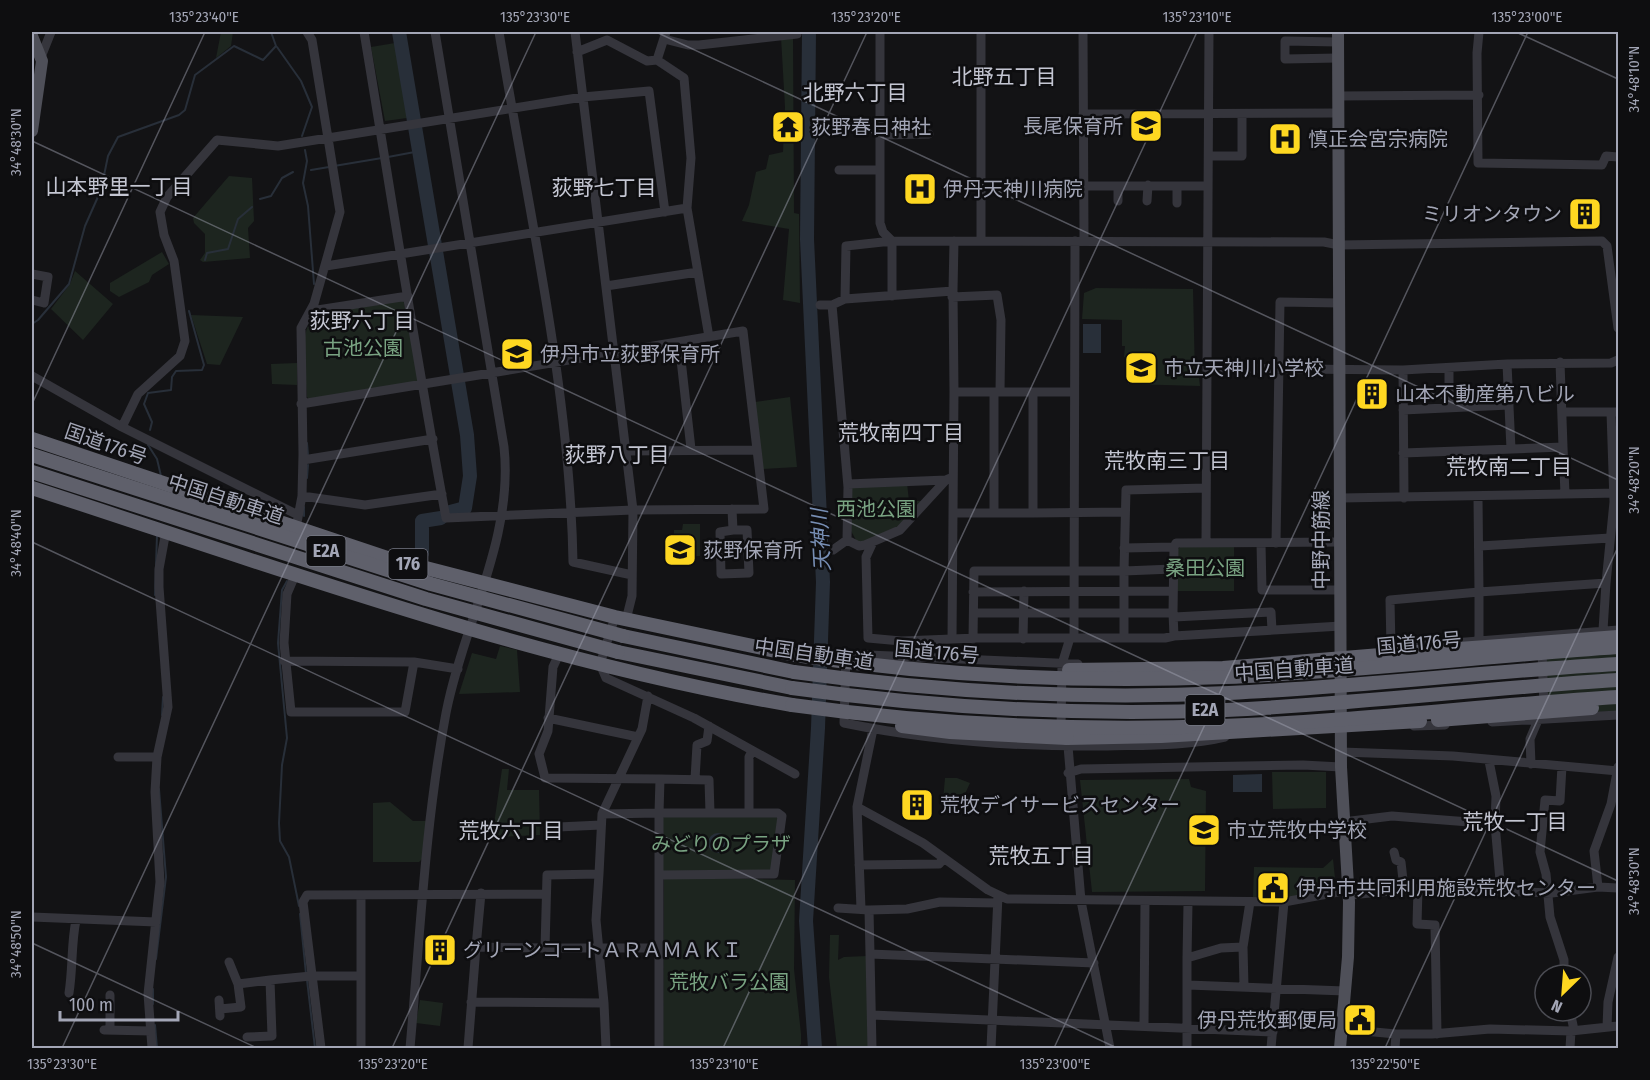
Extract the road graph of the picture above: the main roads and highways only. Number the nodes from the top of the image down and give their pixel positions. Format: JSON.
{"nodes":[{"id":1,"x":32,"y":36,"type":"edge"},
{"id":2,"x":1338,"y":37,"type":"edge"},
{"id":3,"x":38,"y":61,"type":"edge"},
{"id":4,"x":35,"y":79,"type":"edge"},
{"id":5,"x":32,"y":131,"type":"edge"},
{"id":6,"x":32,"y":439,"type":"edge"},
{"id":7,"x":32,"y":455,"type":"edge"},
{"id":8,"x":32,"y":472,"type":"edge"},
{"id":9,"x":32,"y":488,"type":"edge"},
{"id":10,"x":1618,"y":637,"type":"edge"},
{"id":11,"x":1618,"y":647,"type":"edge"},
{"id":12,"x":1341,"y":658,"type":"junction"},
{"id":13,"x":852,"y":663,"type":"junction"},
{"id":14,"x":1618,"y":664,"type":"edge"},
{"id":15,"x":1618,"y":680,"type":"edge"},
{"id":16,"x":1618,"y":697,"type":"edge"},
{"id":17,"x":1618,"y":705,"type":"edge"},
{"id":18,"x":837,"y":711,"type":"junction"},
{"id":19,"x":1341,"y":728,"type":"junction"},
{"id":20,"x":1340,"y":1048,"type":"edge"}],
"edges":[{"from":1,"to":3,"type":"main road"},
{"from":2,"to":12,"type":"main road","name":"中野中筋線"},
{"from":3,"to":4,"type":"main road"},
{"from":4,"to":5,"type":"main road"},
{"from":6,"to":13,"type":"highway","name":"国道176号","number":"176","bridge":true},
{"from":7,"to":14,"type":"highway","name":"中国自動車道","number":"E2A","bridge":true},
{"from":8,"to":15,"type":"highway","name":"中国自動車道","number":"E2A","bridge":true},
{"from":9,"to":18,"type":"highway","number":"176","bridge":true},
{"from":10,"to":12,"type":"highway","bridge":true},
{"from":11,"to":13,"type":"highway","name":"国道176号","number":"176","bridge":true},
{"from":12,"to":13,"type":"highway","bridge":true},
{"from":12,"to":19,"type":"main road","name":"中野中筋線"},
{"from":16,"to":18,"type":"highway","number":"176","bridge":true},
{"from":17,"to":19,"type":"highway","bridge":true},
{"from":18,"to":19,"type":"highway","bridge":true},
{"from":19,"to":20,"type":"main road","name":"中野中筋線"}]}
